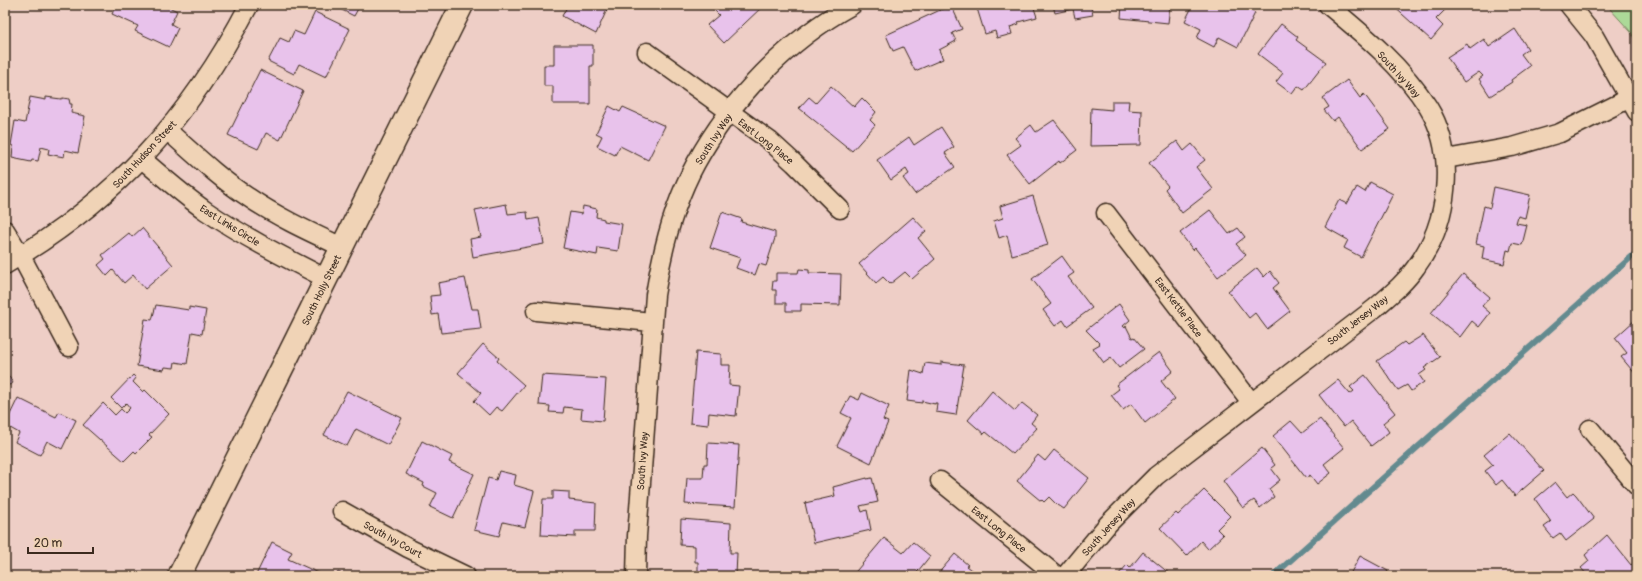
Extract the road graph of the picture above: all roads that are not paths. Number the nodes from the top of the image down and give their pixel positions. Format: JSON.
{"nodes":[{"id":1,"x":249,"y":5,"type":"edge"},
{"id":2,"x":462,"y":5,"type":"edge"},
{"id":3,"x":852,"y":5,"type":"edge"},
{"id":4,"x":1328,"y":5,"type":"edge"},
{"id":5,"x":1569,"y":5,"type":"edge"},
{"id":6,"x":647,"y":52,"type":"dead end"},
{"id":7,"x":1634,"y":105,"type":"edge"},
{"id":8,"x":730,"y":112,"type":"junction"},
{"id":9,"x":168,"y":130,"type":"junction"},
{"id":10,"x":142,"y":159,"type":"junction"},
{"id":11,"x":1446,"y":159,"type":"junction"},
{"id":12,"x":840,"y":209,"type":"dead end"},
{"id":13,"x":1106,"y":213,"type":"dead end"},
{"id":14,"x":5,"y":230,"type":"edge"},
{"id":15,"x":342,"y":247,"type":"junction"},
{"id":16,"x":21,"y":256,"type":"junction"},
{"id":17,"x":5,"y":265,"type":"edge"},
{"id":18,"x":327,"y":279,"type":"junction"},
{"id":19,"x":536,"y":311,"type":"dead end"},
{"id":20,"x":652,"y":322,"type":"junction"},
{"id":21,"x":69,"y":348,"type":"dead end"},
{"id":22,"x":1251,"y":402,"type":"junction"},
{"id":23,"x":1590,"y":429,"type":"dead end"},
{"id":24,"x":940,"y":481,"type":"dead end"},
{"id":25,"x":1637,"y":486,"type":"edge"},
{"id":26,"x":342,"y":511,"type":"dead end"},
{"id":27,"x":179,"y":576,"type":"edge"},
{"id":28,"x":466,"y":576,"type":"edge"},
{"id":29,"x":636,"y":576,"type":"edge"},
{"id":30,"x":1057,"y":576,"type":"edge"},
{"id":31,"x":1065,"y":576,"type":"edge"}],
"edges":[{"from":1,"to":9,"type":"street","name":"South Hudson Street"},
{"from":2,"to":15,"type":"main road","name":"South Holly Street"},
{"from":3,"to":8,"type":"street","name":"South Ivy Way"},
{"from":4,"to":11,"type":"street","name":"South Ivy Way"},
{"from":5,"to":7,"type":"street"},
{"from":6,"to":8,"type":"street","name":"East Long Place"},
{"from":7,"to":11,"type":"street"},
{"from":8,"to":12,"type":"street","name":"East Long Place"},
{"from":8,"to":20,"type":"street","name":"South Ivy Way"},
{"from":9,"to":10,"type":"street","name":"South Hudson Street"},
{"from":9,"to":15,"type":"street"},
{"from":10,"to":16,"type":"street","name":"South Hudson Street"},
{"from":10,"to":18,"type":"street","name":"East Links Circle"},
{"from":11,"to":22,"type":"street","name":"South Jersey Way"},
{"from":13,"to":22,"type":"street","name":"East Kettle Place"},
{"from":14,"to":16,"type":"street"},
{"from":15,"to":18,"type":"main road","name":"South Holly Street"},
{"from":16,"to":17,"type":"street","name":"South Hudson Street"},
{"from":16,"to":21,"type":"street"},
{"from":18,"to":27,"type":"main road","name":"South Holly Street"},
{"from":19,"to":20,"type":"street"},
{"from":20,"to":29,"type":"street","name":"South Ivy Way"},
{"from":22,"to":31,"type":"street","name":"South Jersey Way"},
{"from":23,"to":25,"type":"street"},
{"from":24,"to":30,"type":"street","name":"East Long Place"},
{"from":26,"to":28,"type":"street","name":"South Ivy Court"}]}
